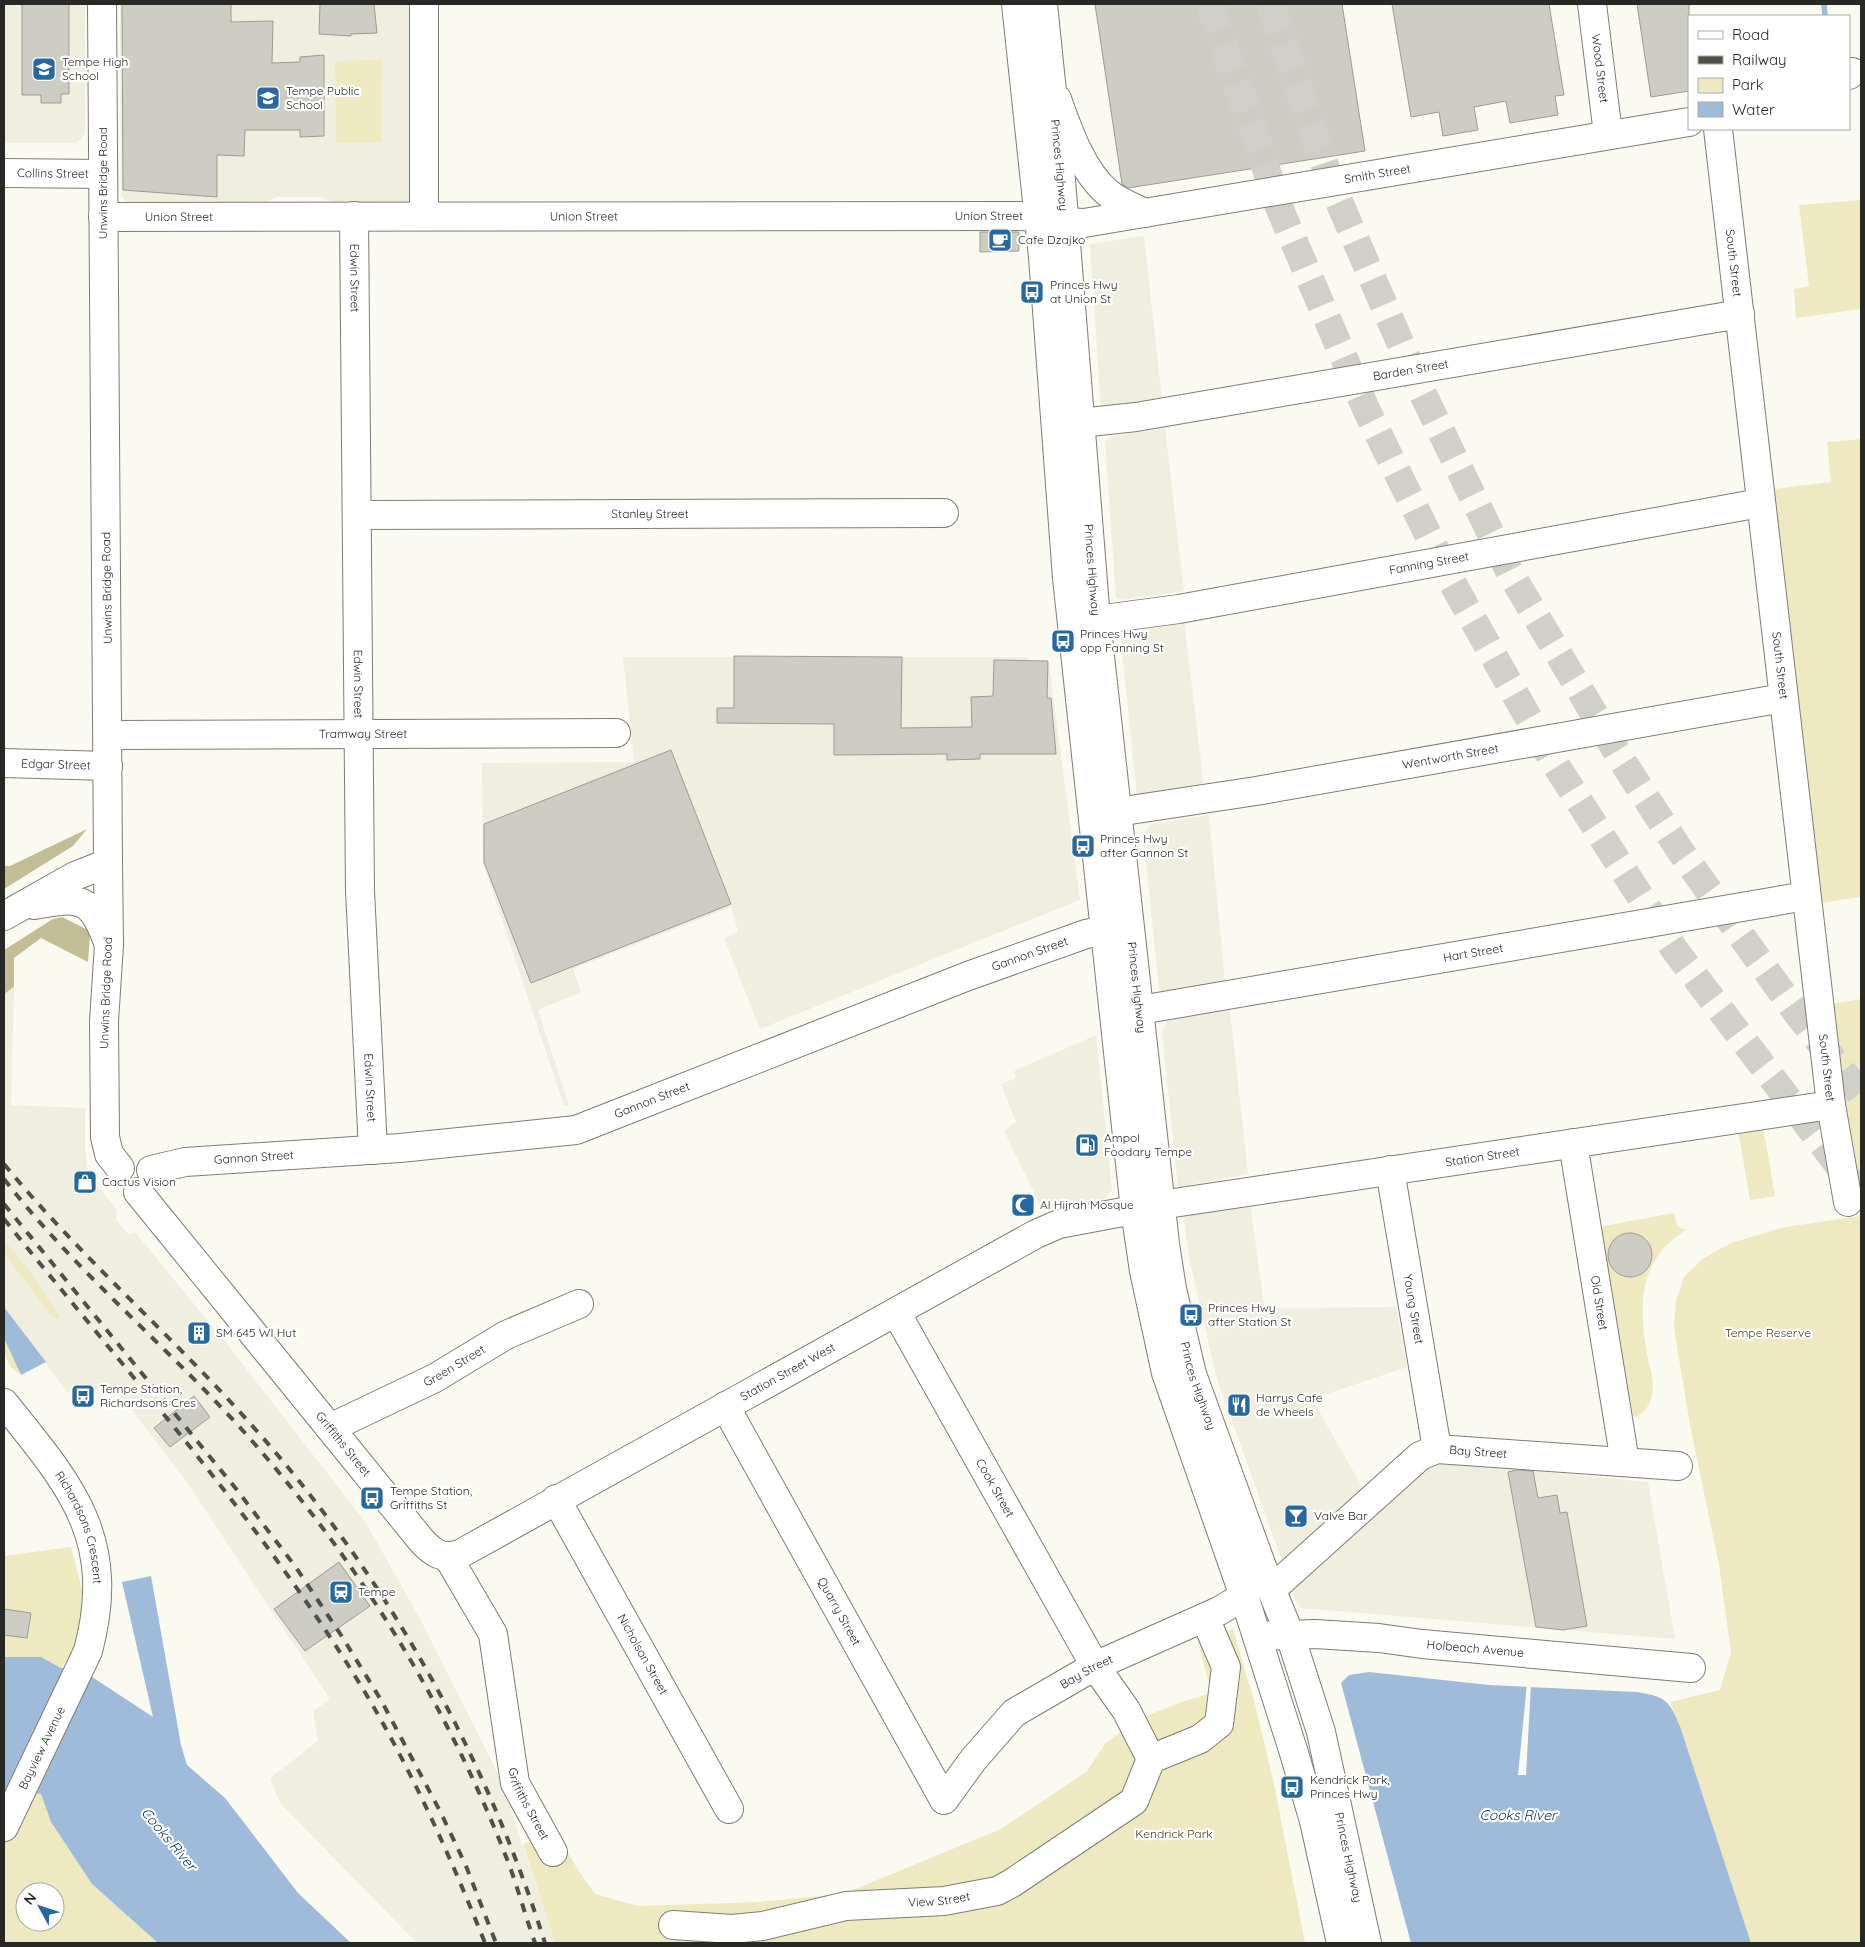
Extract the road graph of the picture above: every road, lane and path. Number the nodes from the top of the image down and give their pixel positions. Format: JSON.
{"nodes":[{"id":1,"x":102,"y":4,"type":"edge"},
{"id":2,"x":424,"y":4,"type":"edge"},
{"id":3,"x":1016,"y":4,"type":"edge"},
{"id":4,"x":1043,"y":4,"type":"edge"},
{"id":5,"x":1592,"y":4,"type":"edge"},
{"id":6,"x":1051,"y":84,"type":"junction"},
{"id":7,"x":1688,"y":122,"type":"edge"},
{"id":8,"x":1718,"y":130,"type":"edge"},
{"id":9,"x":1608,"y":134,"type":"junction"},
{"id":10,"x":4,"y":173,"type":"edge"},
{"id":11,"x":103,"y":174,"type":"junction"},
{"id":12,"x":1145,"y":213,"type":"junction"},
{"id":13,"x":354,"y":216,"type":"junction"},
{"id":14,"x":424,"y":216,"type":"junction"},
{"id":15,"x":1038,"y":216,"type":"junction"},
{"id":16,"x":103,"y":217,"type":"junction"},
{"id":17,"x":1065,"y":222,"type":"junction"},
{"id":18,"x":1740,"y":314,"type":"junction"},
{"id":19,"x":1080,"y":423,"type":"junction"},
{"id":20,"x":1760,"y":503,"type":"junction"},
{"id":21,"x":944,"y":513,"type":"dead end"},
{"id":22,"x":358,"y":515,"type":"junction"},
{"id":23,"x":1096,"y":620,"type":"junction"},
{"id":24,"x":1783,"y":698,"type":"junction"},
{"id":25,"x":616,"y":733,"type":"dead end"},
{"id":26,"x":108,"y":735,"type":"junction"},
{"id":27,"x":359,"y":736,"type":"junction"},
{"id":28,"x":4,"y":764,"type":"edge"},
{"id":29,"x":108,"y":766,"type":"junction"},
{"id":30,"x":1117,"y":812,"type":"junction"},
{"id":31,"x":108,"y":863,"type":"junction"},
{"id":32,"x":1806,"y":896,"type":"junction"},
{"id":33,"x":9,"y":912,"type":"edge"},
{"id":34,"x":1118,"y":927,"type":"junction"},
{"id":35,"x":109,"y":945,"type":"junction"},
{"id":36,"x":1140,"y":1010,"type":"junction"},
{"id":37,"x":1831,"y":1105,"type":"junction"},
{"id":38,"x":1573,"y":1143,"type":"junction"},
{"id":39,"x":373,"y":1150,"type":"junction"},
{"id":40,"x":1390,"y":1170,"type":"junction"},
{"id":41,"x":144,"y":1181,"type":"junction"},
{"id":42,"x":1848,"y":1202,"type":"dead end"},
{"id":43,"x":1148,"y":1208,"type":"junction"},
{"id":44,"x":579,"y":1304,"type":"dead end"},
{"id":45,"x":896,"y":1312,"type":"junction"},
{"id":46,"x":4,"y":1403,"type":"edge"},
{"id":47,"x":726,"y":1406,"type":"junction"},
{"id":48,"x":330,"y":1428,"type":"junction"},
{"id":49,"x":1437,"y":1448,"type":"junction"},
{"id":50,"x":1625,"y":1462,"type":"junction"},
{"id":51,"x":1678,"y":1466,"type":"dead end"},
{"id":52,"x":556,"y":1499,"type":"junction"},
{"id":53,"x":448,"y":1557,"type":"junction"},
{"id":54,"x":1271,"y":1590,"type":"junction"},
{"id":55,"x":1244,"y":1596,"type":"junction"},
{"id":56,"x":1205,"y":1618,"type":"junction"},
{"id":57,"x":1290,"y":1635,"type":"junction"},
{"id":58,"x":1258,"y":1636,"type":"junction"},
{"id":59,"x":1095,"y":1666,"type":"junction"},
{"id":60,"x":1691,"y":1668,"type":"dead end"},
{"id":61,"x":80,"y":1669,"type":"joint"},
{"id":62,"x":1151,"y":1759,"type":"junction"},
{"id":63,"x":956,"y":1783,"type":"joint"},
{"id":64,"x":729,"y":1809,"type":"dead end"},
{"id":65,"x":4,"y":1827,"type":"edge"},
{"id":66,"x":553,"y":1852,"type":"dead end"},
{"id":67,"x":673,"y":1925,"type":"dead end"},
{"id":68,"x":1341,"y":1943,"type":"edge"},
{"id":69,"x":1367,"y":1943,"type":"edge"}],
"edges":[{"from":1,"to":11,"type":"main road","name":"Unwins Bridge Road"},
{"from":2,"to":14,"type":"main road"},
{"from":3,"to":15,"type":"main road","name":"Princes Highway"},
{"from":4,"to":6,"type":"main road","name":"Princes Highway"},
{"from":5,"to":9,"type":"main road","name":"Wood Street"},
{"from":6,"to":12,"type":"main road"},
{"from":6,"to":17,"type":"main road","name":"Princes Highway"},
{"from":7,"to":9,"type":"main road","name":"Smith Street"},
{"from":8,"to":18,"type":"main road","name":"South Street"},
{"from":9,"to":12,"type":"main road","name":"Smith Street"},
{"from":10,"to":11,"type":"main road","name":"Collins Street"},
{"from":11,"to":16,"type":"main road","name":"Unwins Bridge Road"},
{"from":12,"to":17,"type":"main road","name":"Smith Street"},
{"from":13,"to":14,"type":"main road","name":"Union Street"},
{"from":13,"to":16,"type":"main road","name":"Union Street"},
{"from":13,"to":22,"type":"main road","name":"Edwin Street"},
{"from":14,"to":15,"type":"main road","name":"Union Street"},
{"from":15,"to":17,"type":"main road","name":"Union Street"},
{"from":15,"to":34,"type":"main road","name":"Princes Highway"},
{"from":16,"to":26,"type":"main road","name":"Unwins Bridge Road"},
{"from":17,"to":19,"type":"main road","name":"Princes Highway"},
{"from":18,"to":19,"type":"main road","name":"Barden Street"},
{"from":18,"to":20,"type":"main road","name":"South Street"},
{"from":19,"to":23,"type":"main road","name":"Princes Highway"},
{"from":20,"to":23,"type":"main road","name":"Fanning Street"},
{"from":20,"to":24,"type":"main road","name":"South Street"},
{"from":21,"to":22,"type":"main road","name":"Stanley Street"},
{"from":22,"to":27,"type":"main road","name":"Edwin Street"},
{"from":23,"to":30,"type":"main road","name":"Princes Highway"},
{"from":24,"to":30,"type":"main road","name":"Wentworth Street"},
{"from":24,"to":32,"type":"main road","name":"South Street"},
{"from":25,"to":27,"type":"main road","name":"Tramway Street"},
{"from":26,"to":27,"type":"main road","name":"Tramway Street"},
{"from":26,"to":29,"type":"main road","name":"Unwins Bridge Road"},
{"from":27,"to":39,"type":"main road","name":"Edwin Street"},
{"from":28,"to":29,"type":"main road","name":"Edgar Street"},
{"from":29,"to":31,"type":"main road","name":"Unwins Bridge Road"},
{"from":30,"to":34,"type":"main road","name":"Princes Highway"},
{"from":31,"to":33,"type":"main road"},
{"from":31,"to":35,"type":"main road","name":"Unwins Bridge Road"},
{"from":32,"to":36,"type":"main road","name":"Hart Street"},
{"from":32,"to":37,"type":"main road","name":"South Street"},
{"from":33,"to":35,"type":"main road"},
{"from":34,"to":36,"type":"main road","name":"Princes Highway"},
{"from":34,"to":39,"type":"main road","name":"Gannon Street"},
{"from":34,"to":43,"type":"main road","name":"Princes Highway"},
{"from":35,"to":41,"type":"main road","name":"Unwins Bridge Road"},
{"from":36,"to":43,"type":"main road","name":"Princes Highway"},
{"from":37,"to":38,"type":"main road","name":"Station Street"},
{"from":37,"to":42,"type":"main road","name":"South Street"},
{"from":38,"to":40,"type":"main road","name":"Station Street"},
{"from":38,"to":50,"type":"main road","name":"Old Street"},
{"from":39,"to":41,"type":"main road","name":"Gannon Street"},
{"from":40,"to":43,"type":"main road","name":"Station Street"},
{"from":40,"to":49,"type":"main road","name":"Young Street"},
{"from":41,"to":48,"type":"main road","name":"Griffiths Street"},
{"from":43,"to":45,"type":"main road","name":"Station Street West"},
{"from":43,"to":54,"type":"main road","name":"Princes Highway"},
{"from":43,"to":55,"type":"main road","name":"Princes Highway"},
{"from":44,"to":48,"type":"main road","name":"Green Street"},
{"from":45,"to":47,"type":"main road","name":"Station Street West"},
{"from":45,"to":59,"type":"main road","name":"Cook Street"},
{"from":46,"to":61,"type":"main road","name":"Richardsons Crescent"},
{"from":47,"to":52,"type":"main road","name":"Station Street West"},
{"from":47,"to":63,"type":"main road","name":"Quarry Street"},
{"from":48,"to":53,"type":"main road","name":"Griffiths Street"},
{"from":49,"to":50,"type":"main road","name":"Bay Street"},
{"from":49,"to":54,"type":"main road","name":"Bay Street"},
{"from":50,"to":51,"type":"main road","name":"Bay Street"},
{"from":52,"to":53,"type":"main road","name":"Station Street West"},
{"from":52,"to":64,"type":"main road","name":"Nicholson Street"},
{"from":53,"to":66,"type":"main road","name":"Griffiths Street"},
{"from":54,"to":57,"type":"main road","name":"Princes Highway"},
{"from":55,"to":56,"type":"main road","name":"Bay Street"},
{"from":55,"to":58,"type":"main road","name":"Princes Highway"},
{"from":56,"to":59,"type":"main road","name":"Bay Street"},
{"from":56,"to":62,"type":"main road"},
{"from":57,"to":58,"type":"main road","name":"Holbeach Avenue"},
{"from":57,"to":60,"type":"main road","name":"Holbeach Avenue"},
{"from":57,"to":69,"type":"main road","name":"Princes Highway"},
{"from":58,"to":68,"type":"main road","name":"Princes Highway"},
{"from":59,"to":62,"type":"main road"},
{"from":59,"to":63,"type":"main road","name":"Bay Street"},
{"from":61,"to":65,"type":"main road","name":"Bayview Avenue"},
{"from":62,"to":67,"type":"main road","name":"View Street"}]}
